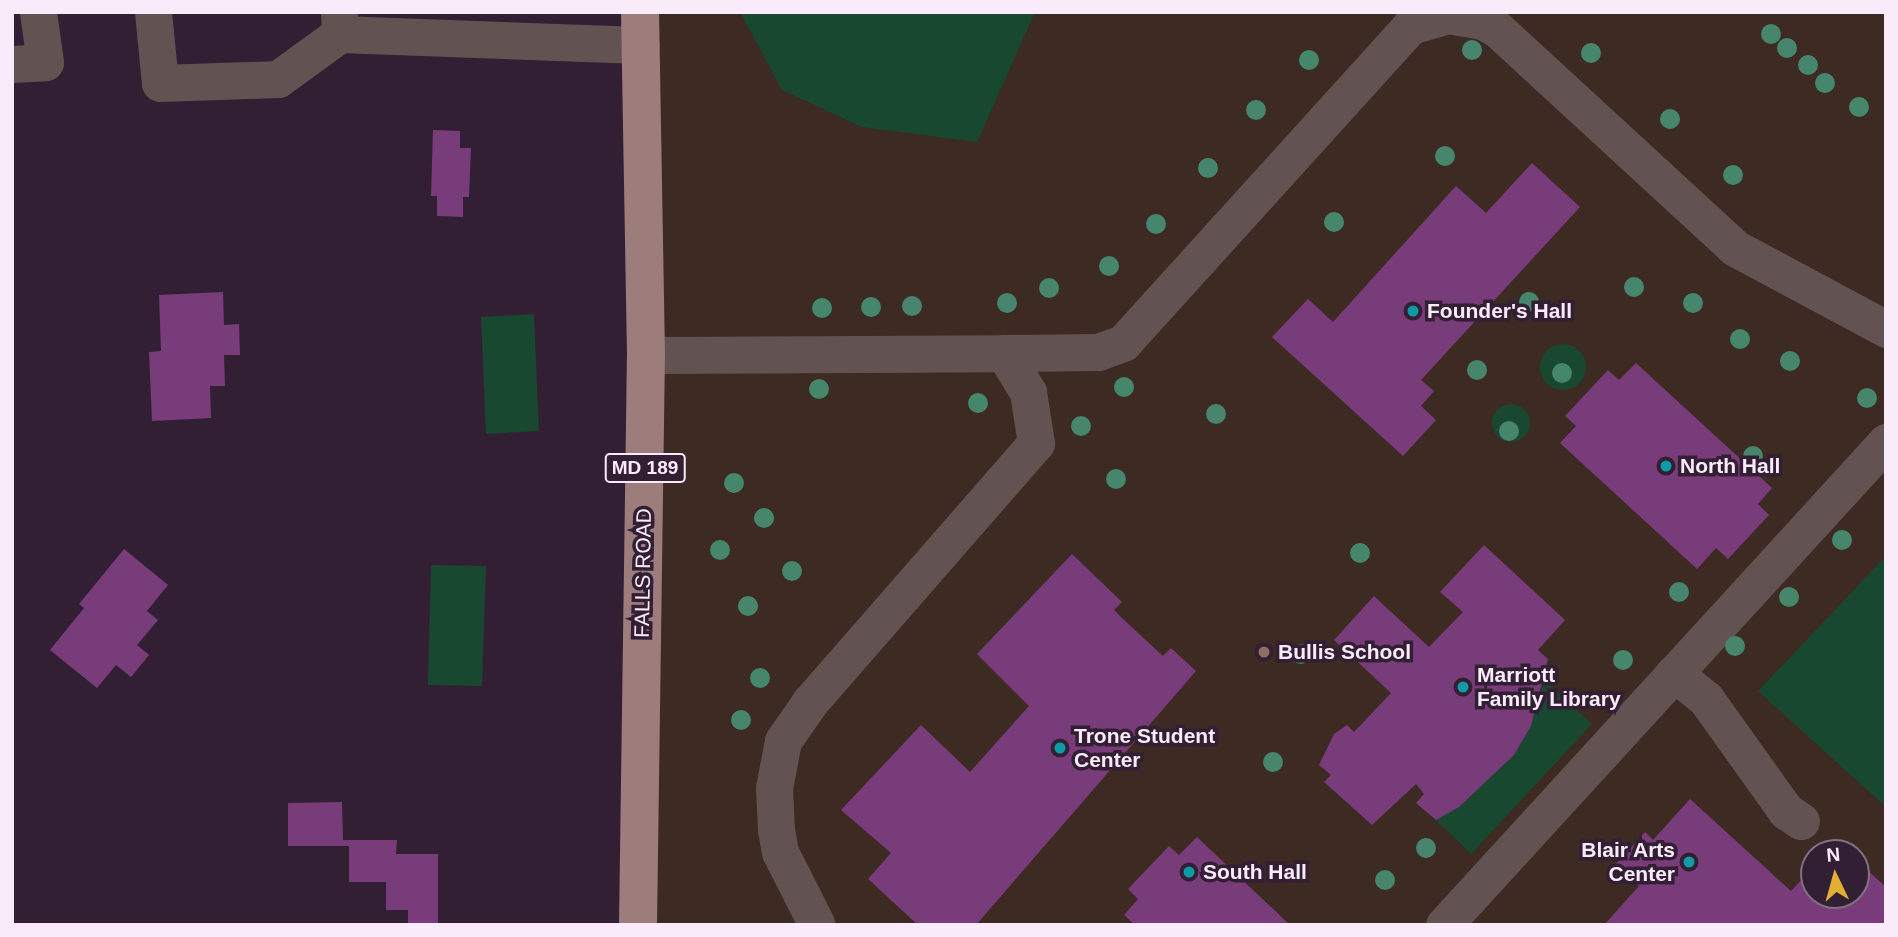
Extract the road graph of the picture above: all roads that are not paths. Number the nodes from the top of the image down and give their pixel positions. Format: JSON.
{"nodes":[{"id":1,"x":38,"y":12,"type":"edge"},
{"id":2,"x":153,"y":12,"type":"edge"},
{"id":3,"x":1466,"y":14,"type":"edge"},
{"id":4,"x":340,"y":23,"type":"edge"},
{"id":5,"x":641,"y":29,"type":"edge"},
{"id":6,"x":12,"y":64,"type":"edge"},
{"id":7,"x":1886,"y":329,"type":"edge"},
{"id":8,"x":1004,"y":353,"type":"junction"},
{"id":9,"x":646,"y":355,"type":"junction"},
{"id":10,"x":1886,"y":442,"type":"edge"},
{"id":11,"x":1674,"y":673,"type":"junction"},
{"id":12,"x":1801,"y":821,"type":"dead end"},
{"id":13,"x":816,"y":923,"type":"edge"},
{"id":14,"x":639,"y":925,"type":"edge"},
{"id":15,"x":1444,"y":925,"type":"edge"}],
"edges":[{"from":1,"to":6,"type":"lane"},
{"from":2,"to":4,"type":"lane"},
{"from":3,"to":7,"type":"lane"},
{"from":3,"to":8,"type":"lane"},
{"from":4,"to":5,"type":"lane"},
{"from":5,"to":9,"type":"main road","name":"FALLS ROAD","number":"MD 189"},
{"from":8,"to":9,"type":"lane"},
{"from":8,"to":13,"type":"lane"},
{"from":9,"to":14,"type":"main road","name":"FALLS ROAD","number":"MD 189"},
{"from":10,"to":11,"type":"lane"},
{"from":11,"to":12,"type":"lane"},
{"from":11,"to":15,"type":"lane"}]}
